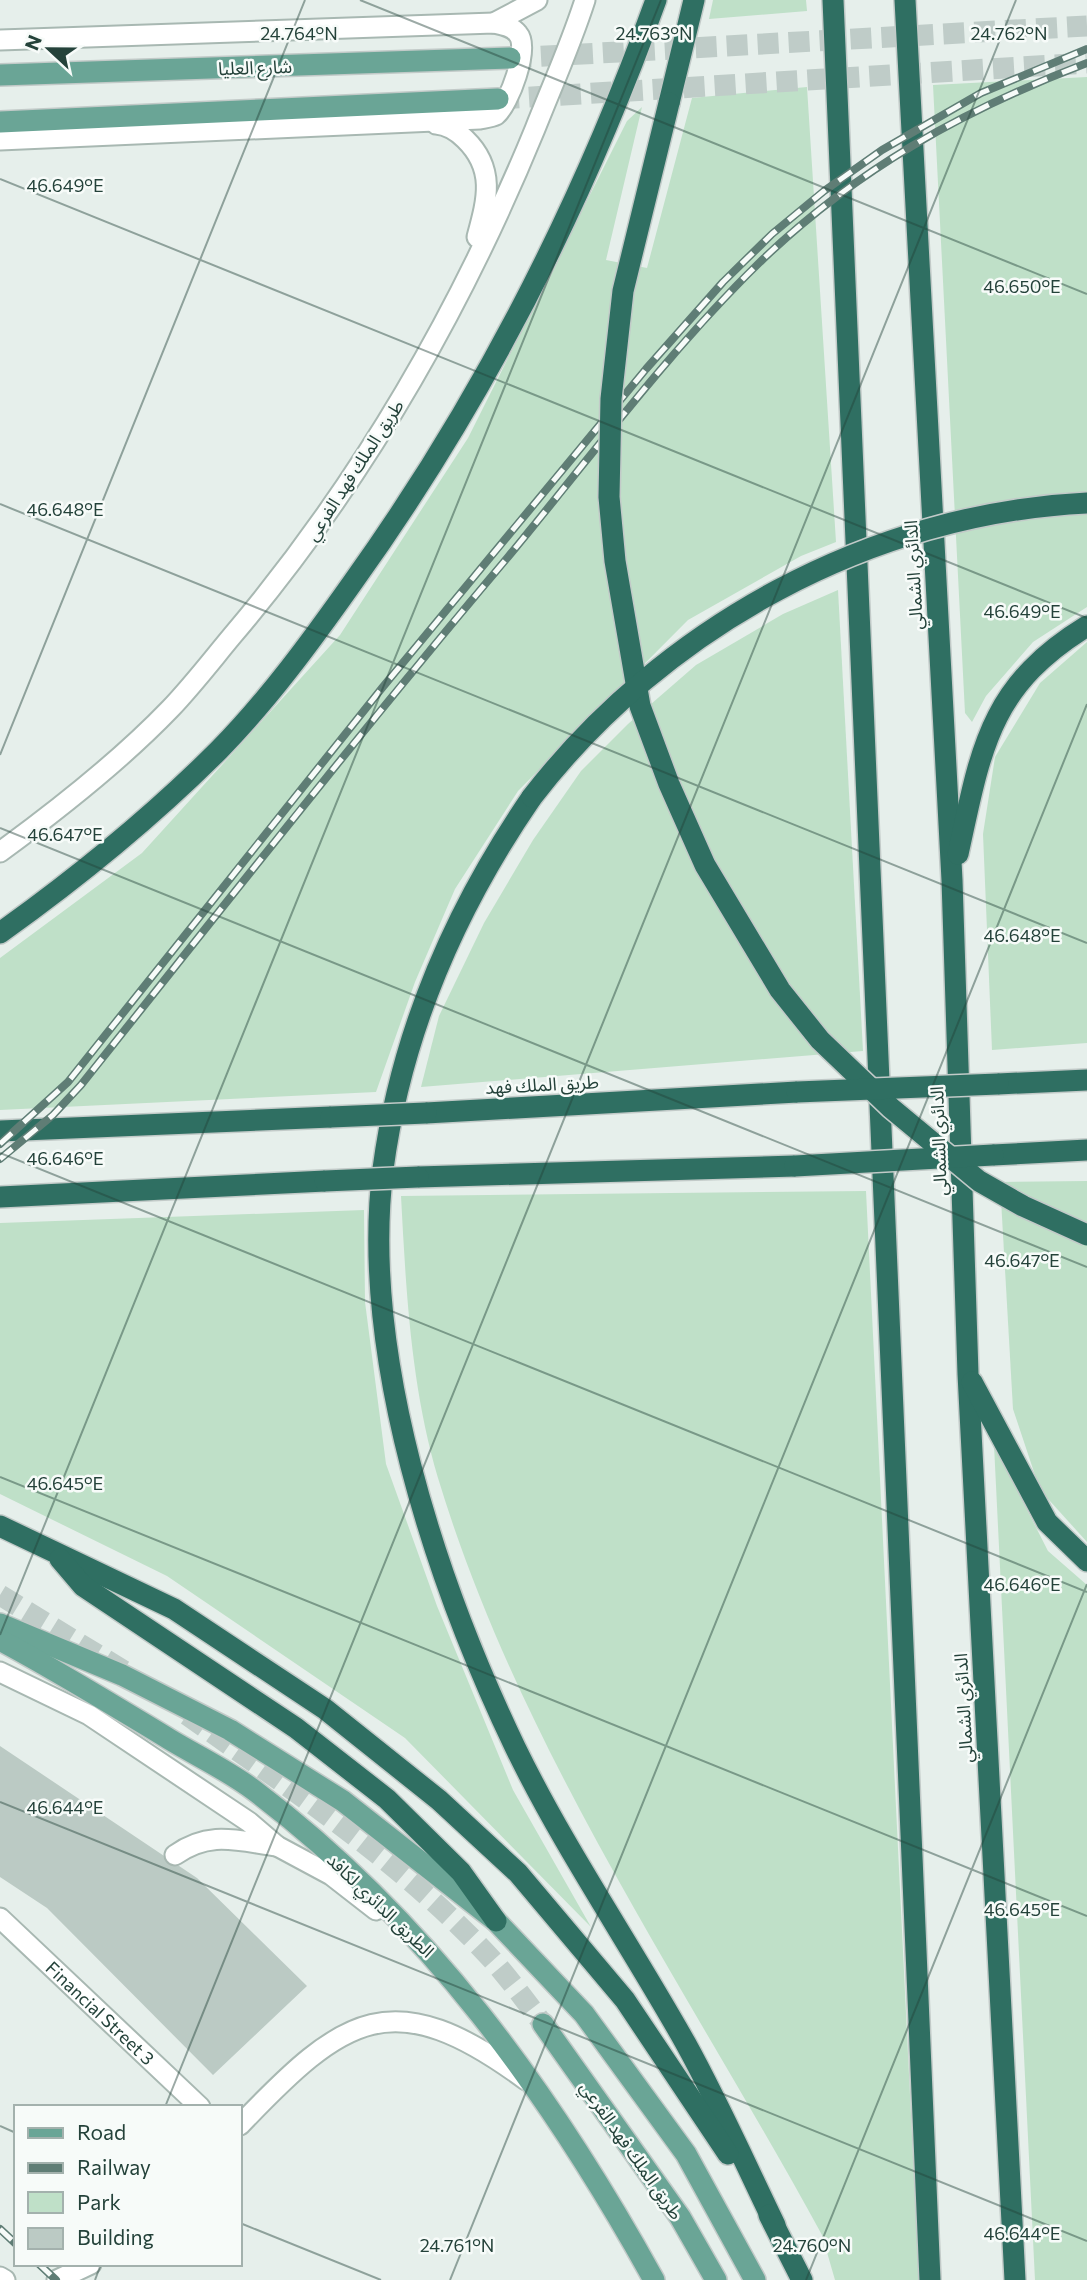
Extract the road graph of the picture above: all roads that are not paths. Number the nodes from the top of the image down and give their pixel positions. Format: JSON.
{"nodes":[{"id":1,"x":537,"y":0,"type":"edge"},
{"id":2,"x":585,"y":0,"type":"edge"},
{"id":3,"x":656,"y":0,"type":"edge"},
{"id":4,"x":694,"y":0,"type":"edge"},
{"id":5,"x":833,"y":0,"type":"edge"},
{"id":6,"x":905,"y":0,"type":"edge"},
{"id":7,"x":494,"y":23,"type":"junction"},
{"id":8,"x":0,"y":40,"type":"edge"},
{"id":9,"x":510,"y":58,"type":"tunnel mouth"},
{"id":10,"x":0,"y":75,"type":"edge"},
{"id":11,"x":498,"y":99,"type":"tunnel mouth"},
{"id":12,"x":407,"y":121,"type":"junction"},
{"id":13,"x":0,"y":122,"type":"edge"},
{"id":14,"x":0,"y":140,"type":"edge"},
{"id":15,"x":462,"y":288,"type":"junction"},
{"id":16,"x":1087,"y":503,"type":"edge"},
{"id":17,"x":1087,"y":626,"type":"edge"},
{"id":18,"x":0,"y":852,"type":"edge"},
{"id":19,"x":952,"y":880,"type":"junction"},
{"id":20,"x":0,"y":933,"type":"edge"},
{"id":21,"x":1087,"y":1074,"type":"edge"},
{"id":22,"x":1087,"y":1080,"type":"edge"},
{"id":23,"x":1030,"y":1084,"type":"junction"},
{"id":24,"x":0,"y":1131,"type":"edge"},
{"id":25,"x":1087,"y":1150,"type":"edge"},
{"id":26,"x":0,"y":1198,"type":"edge"},
{"id":27,"x":1087,"y":1235,"type":"edge"},
{"id":28,"x":968,"y":1374,"type":"junction"},
{"id":29,"x":0,"y":1527,"type":"edge"},
{"id":30,"x":54,"y":1552,"type":"junction"},
{"id":31,"x":1087,"y":1561,"type":"edge"},
{"id":32,"x":0,"y":1624,"type":"edge"},
{"id":33,"x":0,"y":1640,"type":"edge"},
{"id":34,"x":4,"y":1677,"type":"edge"},
{"id":35,"x":277,"y":1846,"type":"junction"},
{"id":36,"x":175,"y":1855,"type":"dead end"},
{"id":37,"x":0,"y":1918,"type":"edge"},
{"id":38,"x":496,"y":1921,"type":"junction"},
{"id":39,"x":438,"y":1960,"type":"junction"},
{"id":40,"x":543,"y":2024,"type":"tunnel mouth"},
{"id":41,"x":538,"y":2090,"type":"junction"},
{"id":42,"x":198,"y":2105,"type":"edge"},
{"id":43,"x":242,"y":2123,"type":"edge"},
{"id":44,"x":775,"y":2225,"type":"junction"},
{"id":45,"x":87,"y":2266,"type":"edge"},
{"id":46,"x":98,"y":2266,"type":"edge"},
{"id":47,"x":0,"y":2277,"type":"edge"},
{"id":48,"x":5,"y":2280,"type":"edge"},
{"id":49,"x":57,"y":2280,"type":"edge"},
{"id":50,"x":85,"y":2280,"type":"edge"},
{"id":51,"x":654,"y":2280,"type":"edge"},
{"id":52,"x":716,"y":2280,"type":"edge"},
{"id":53,"x":754,"y":2280,"type":"edge"},
{"id":54,"x":802,"y":2280,"type":"edge"},
{"id":55,"x":930,"y":2280,"type":"edge"},
{"id":56,"x":1015,"y":2280,"type":"edge"}],
"edges":[{"from":1,"to":7,"type":"street"},
{"from":2,"to":15,"type":"street","name":"طريق الملك فهد الفرعي"},
{"from":3,"to":20,"type":"highway"},
{"from":4,"to":27,"type":"highway","bridge":true},
{"from":5,"to":55,"type":"highway"},
{"from":6,"to":19,"type":"highway","name":"الدائري الشمالي"},
{"from":7,"to":8,"type":"street"},
{"from":7,"to":12,"type":"street"},
{"from":9,"to":10,"type":"main road","name":"شارع العليا"},
{"from":11,"to":13,"type":"main road"},
{"from":12,"to":14,"type":"street"},
{"from":12,"to":15,"type":"street"},
{"from":15,"to":18,"type":"street","name":"طريق الملك فهد الفرعي"},
{"from":16,"to":44,"type":"highway","bridge":true},
{"from":17,"to":19,"type":"highway"},
{"from":19,"to":28,"type":"highway","name":"الدائري الشمالي"},
{"from":21,"to":23,"type":"highway"},
{"from":22,"to":23,"type":"highway","name":"طريق الملك فهد"},
{"from":23,"to":24,"type":"highway","name":"طريق الملك فهد","bridge":true},
{"from":25,"to":26,"type":"highway","bridge":true},
{"from":28,"to":31,"type":"highway"},
{"from":28,"to":56,"type":"highway","name":"الدائري الشمالي"},
{"from":29,"to":30,"type":"highway"},
{"from":30,"to":38,"type":"highway"},
{"from":30,"to":44,"type":"highway"},
{"from":32,"to":38,"type":"main road"},
{"from":33,"to":39,"type":"main road","name":"الطريق الدائري لكافد"},
{"from":34,"to":35,"type":"street"},
{"from":35,"to":36,"type":"street"},
{"from":35,"to":39,"type":"street"},
{"from":37,"to":42,"type":"street","name":"Financial Street 3"},
{"from":38,"to":53,"type":"main road"},
{"from":39,"to":41,"type":"main road","name":"الطريق الدائري لكافد"},
{"from":40,"to":52,"type":"main road","name":"طريق الملك فهد الفرعي"},
{"from":41,"to":43,"type":"street"},
{"from":41,"to":51,"type":"main road","name":"الطريق الدائري لكافد"},
{"from":44,"to":54,"type":"highway"},
{"from":45,"to":49,"type":"street"},
{"from":46,"to":50,"type":"street"},
{"from":47,"to":48,"type":"street"}]}
